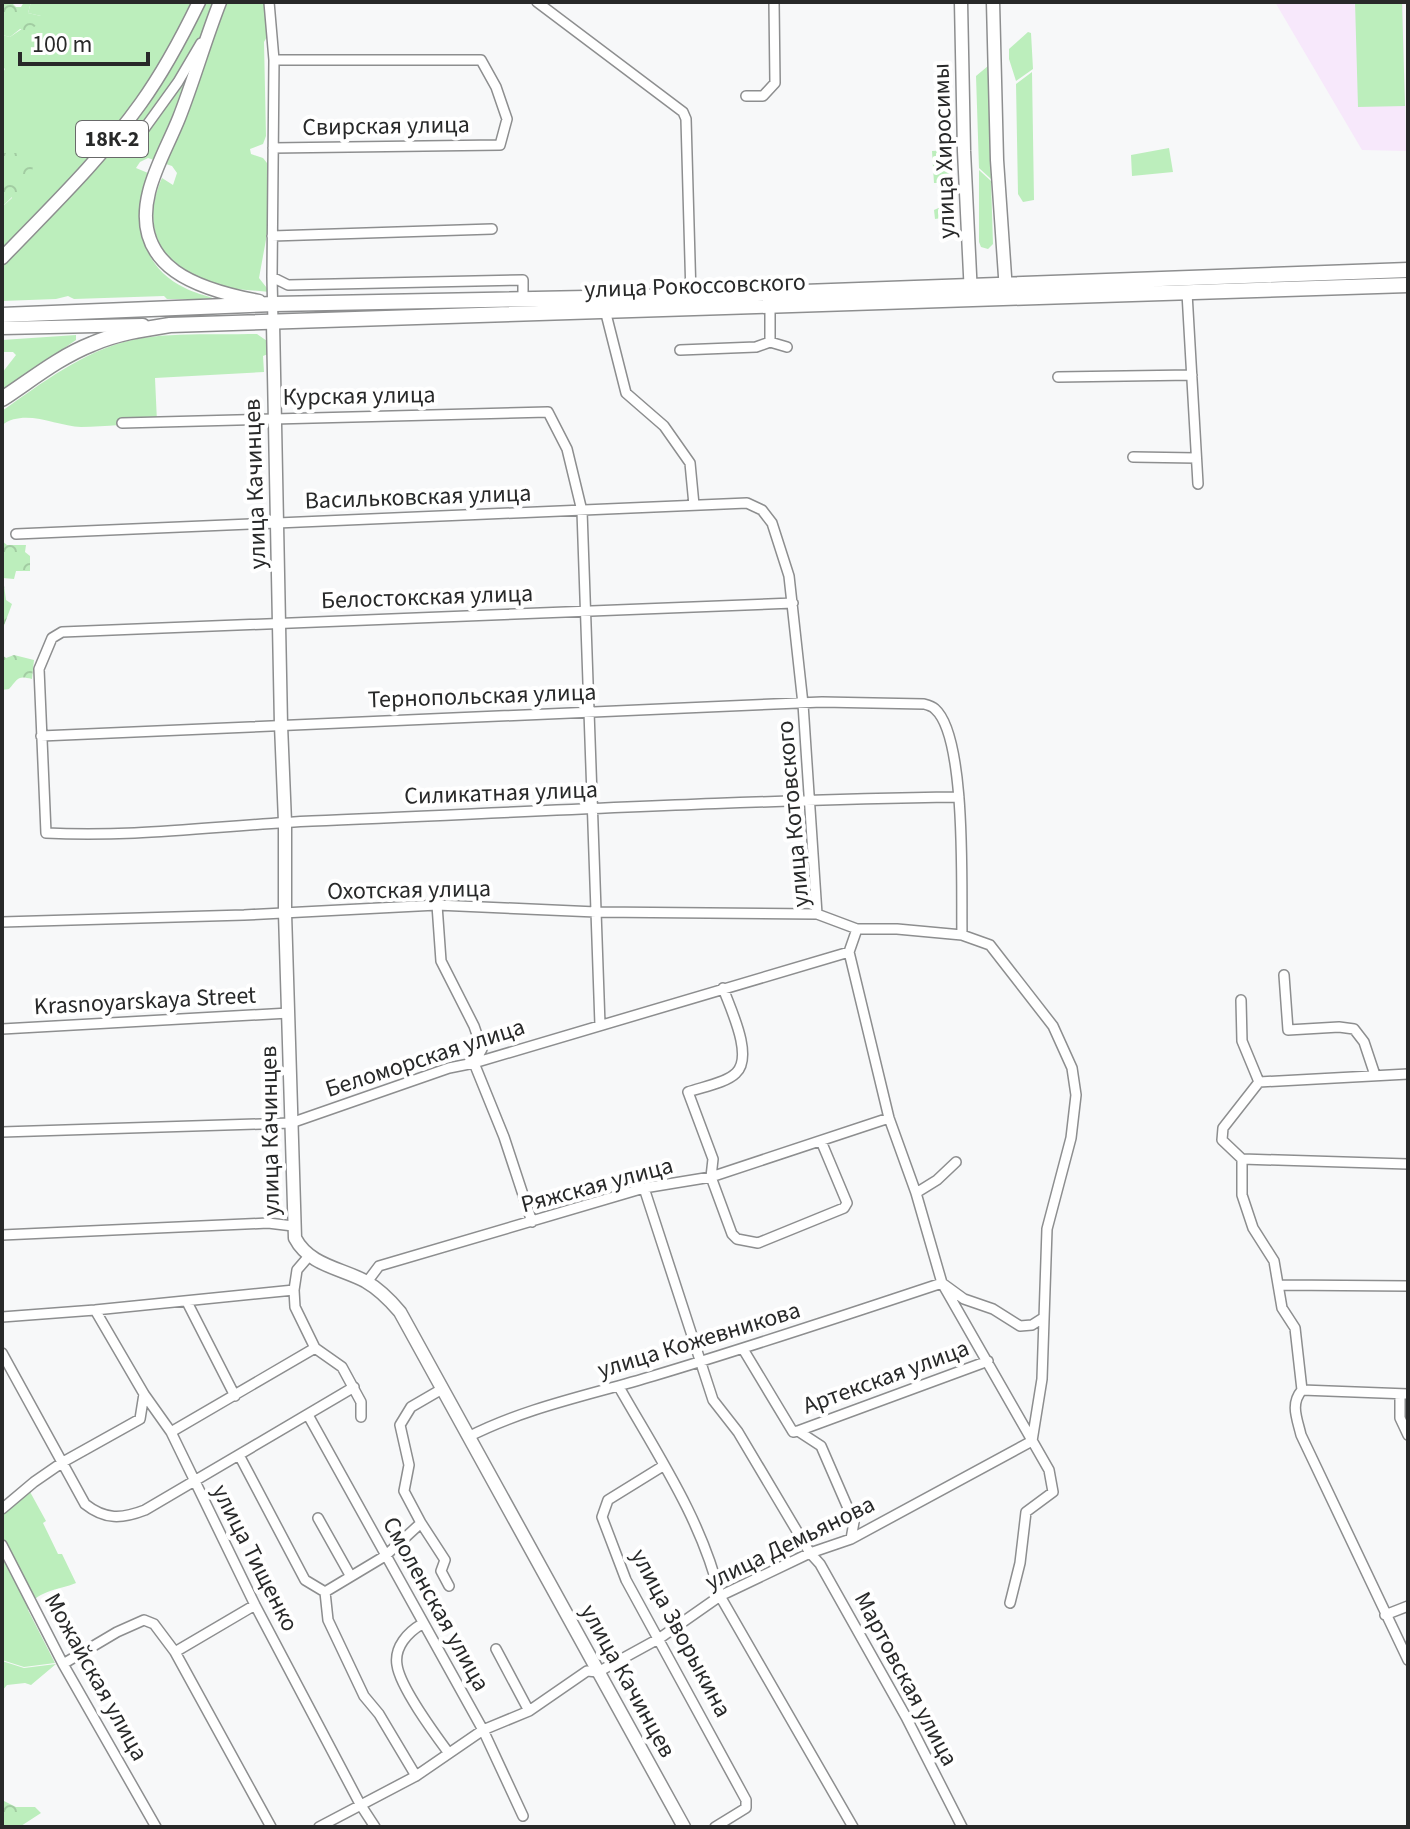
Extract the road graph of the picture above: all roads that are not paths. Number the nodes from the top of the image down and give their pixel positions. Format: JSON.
{"nodes":[{"id":1,"x":199,"y":2,"type":"edge"},
{"id":2,"x":269,"y":2,"type":"edge"},
{"id":3,"x":537,"y":2,"type":"edge"},
{"id":4,"x":774,"y":2,"type":"edge"},
{"id":5,"x":961,"y":2,"type":"edge"},
{"id":6,"x":993,"y":2,"type":"edge"},
{"id":7,"x":219,"y":5,"type":"edge"},
{"id":8,"x":274,"y":60,"type":"junction"},
{"id":9,"x":746,"y":96,"type":"dead end"},
{"id":10,"x":134,"y":143,"type":"dead end"},
{"id":11,"x":273,"y":148,"type":"junction"},
{"id":12,"x":492,"y":229,"type":"dead end"},
{"id":13,"x":272,"y":236,"type":"junction"},
{"id":14,"x":2,"y":258,"type":"edge"},
{"id":15,"x":1408,"y":270,"type":"edge"},
{"id":16,"x":272,"y":277,"type":"junction"},
{"id":17,"x":1408,"y":285,"type":"edge"},
{"id":18,"x":1006,"y":291,"type":"junction"},
{"id":19,"x":971,"y":292,"type":"junction"},
{"id":20,"x":1187,"y":293,"type":"junction"},
{"id":21,"x":691,"y":296,"type":"junction"},
{"id":22,"x":523,"y":300,"type":"junction"},
{"id":23,"x":274,"y":304,"type":"junction"},
{"id":24,"x":770,"y":305,"type":"junction"},
{"id":25,"x":605,"y":310,"type":"junction"},
{"id":26,"x":2,"y":315,"type":"edge"},
{"id":27,"x":273,"y":323,"type":"junction"},
{"id":28,"x":170,"y":325,"type":"junction"},
{"id":29,"x":2,"y":328,"type":"edge"},
{"id":30,"x":770,"y":342,"type":"junction"},
{"id":31,"x":787,"y":347,"type":"dead end"},
{"id":32,"x":680,"y":350,"type":"dead end"},
{"id":33,"x":1192,"y":375,"type":"junction"},
{"id":34,"x":1058,"y":377,"type":"dead end"},
{"id":35,"x":2,"y":399,"type":"edge"},
{"id":36,"x":274,"y":418,"type":"junction"},
{"id":37,"x":122,"y":423,"type":"dead end"},
{"id":38,"x":1133,"y":457,"type":"dead end"},
{"id":39,"x":1196,"y":458,"type":"junction"},
{"id":40,"x":1198,"y":484,"type":"dead end"},
{"id":41,"x":694,"y":505,"type":"junction"},
{"id":42,"x":582,"y":511,"type":"junction"},
{"id":43,"x":279,"y":523,"type":"junction"},
{"id":44,"x":16,"y":534,"type":"dead end"},
{"id":45,"x":793,"y":603,"type":"junction"},
{"id":46,"x":587,"y":611,"type":"junction"},
{"id":47,"x":280,"y":622,"type":"junction"},
{"id":48,"x":803,"y":704,"type":"junction"},
{"id":49,"x":591,"y":712,"type":"junction"},
{"id":50,"x":281,"y":725,"type":"junction"},
{"id":51,"x":41,"y":736,"type":"junction"},
{"id":52,"x":959,"y":797,"type":"junction"},
{"id":53,"x":810,"y":799,"type":"junction"},
{"id":54,"x":594,"y":810,"type":"junction"},
{"id":55,"x":285,"y":822,"type":"junction"},
{"id":56,"x":437,"y":905,"type":"junction"},
{"id":57,"x":596,"y":912,"type":"junction"},
{"id":58,"x":285,"y":913,"type":"junction"},
{"id":59,"x":817,"y":914,"type":"junction"},
{"id":60,"x":2,"y":922,"type":"edge"},
{"id":61,"x":857,"y":929,"type":"junction"},
{"id":62,"x":962,"y":935,"type":"junction"},
{"id":63,"x":849,"y":952,"type":"junction"},
{"id":64,"x":1284,"y":975,"type":"dead end"},
{"id":65,"x":723,"y":988,"type":"junction"},
{"id":66,"x":1241,"y":1000,"type":"dead end"},
{"id":67,"x":289,"y":1013,"type":"junction"},
{"id":68,"x":600,"y":1025,"type":"junction"},
{"id":69,"x":2,"y":1029,"type":"edge"},
{"id":70,"x":474,"y":1063,"type":"junction"},
{"id":71,"x":1408,"y":1074,"type":"edge"},
{"id":72,"x":1375,"y":1075,"type":"junction"},
{"id":73,"x":1259,"y":1082,"type":"junction"},
{"id":74,"x":889,"y":1118,"type":"junction"},
{"id":75,"x":291,"y":1123,"type":"junction"},
{"id":76,"x":2,"y":1132,"type":"edge"},
{"id":77,"x":821,"y":1141,"type":"junction"},
{"id":78,"x":1242,"y":1159,"type":"junction"},
{"id":79,"x":956,"y":1162,"type":"dead end"},
{"id":80,"x":1408,"y":1164,"type":"edge"},
{"id":81,"x":711,"y":1177,"type":"junction"},
{"id":82,"x":644,"y":1188,"type":"junction"},
{"id":83,"x":916,"y":1193,"type":"junction"},
{"id":84,"x":532,"y":1222,"type":"junction"},
{"id":85,"x":293,"y":1226,"type":"junction"},
{"id":86,"x":2,"y":1235,"type":"edge"},
{"id":87,"x":309,"y":1256,"type":"junction"},
{"id":88,"x":367,"y":1282,"type":"junction"},
{"id":89,"x":942,"y":1283,"type":"junction"},
{"id":90,"x":1279,"y":1285,"type":"junction"},
{"id":91,"x":1408,"y":1286,"type":"edge"},
{"id":92,"x":294,"y":1290,"type":"junction"},
{"id":93,"x":187,"y":1302,"type":"junction"},
{"id":94,"x":95,"y":1310,"type":"junction"},
{"id":95,"x":2,"y":1317,"type":"edge"},
{"id":96,"x":1043,"y":1318,"type":"junction"},
{"id":97,"x":315,"y":1348,"type":"junction"},
{"id":98,"x":743,"y":1349,"type":"junction"},
{"id":99,"x":2,"y":1353,"type":"edge"},
{"id":100,"x":988,"y":1361,"type":"junction"},
{"id":101,"x":700,"y":1362,"type":"junction"},
{"id":102,"x":354,"y":1387,"type":"junction"},
{"id":103,"x":619,"y":1387,"type":"junction"},
{"id":104,"x":442,"y":1389,"type":"junction"},
{"id":105,"x":1302,"y":1390,"type":"junction"},
{"id":106,"x":144,"y":1394,"type":"junction"},
{"id":107,"x":1404,"y":1394,"type":"edge"},
{"id":108,"x":235,"y":1396,"type":"junction"},
{"id":109,"x":308,"y":1415,"type":"junction"},
{"id":110,"x":361,"y":1417,"type":"dead end"},
{"id":111,"x":798,"y":1431,"type":"junction"},
{"id":112,"x":171,"y":1432,"type":"junction"},
{"id":113,"x":1408,"y":1435,"type":"edge"},
{"id":114,"x":468,"y":1437,"type":"junction"},
{"id":115,"x":1032,"y":1441,"type":"junction"},
{"id":116,"x":239,"y":1455,"type":"junction"},
{"id":117,"x":63,"y":1462,"type":"junction"},
{"id":118,"x":663,"y":1466,"type":"junction"},
{"id":119,"x":194,"y":1483,"type":"junction"},
{"id":120,"x":2,"y":1509,"type":"edge"},
{"id":121,"x":318,"y":1518,"type":"dead end"},
{"id":122,"x":421,"y":1523,"type":"junction"},
{"id":123,"x":851,"y":1539,"type":"junction"},
{"id":124,"x":2,"y":1545,"type":"edge"},
{"id":125,"x":810,"y":1553,"type":"junction"},
{"id":126,"x":385,"y":1556,"type":"junction"},
{"id":127,"x":350,"y":1575,"type":"junction"},
{"id":128,"x":449,"y":1586,"type":"dead end"},
{"id":129,"x":325,"y":1592,"type":"junction"},
{"id":130,"x":720,"y":1596,"type":"junction"},
{"id":131,"x":1010,"y":1603,"type":"dead end"},
{"id":132,"x":255,"y":1605,"type":"junction"},
{"id":133,"x":1408,"y":1606,"type":"edge"},
{"id":134,"x":1385,"y":1615,"type":"junction"},
{"id":135,"x":422,"y":1624,"type":"junction"},
{"id":136,"x":660,"y":1638,"type":"junction"},
{"id":137,"x":496,"y":1649,"type":"dead end"},
{"id":138,"x":175,"y":1652,"type":"junction"},
{"id":139,"x":1408,"y":1660,"type":"edge"},
{"id":140,"x":63,"y":1664,"type":"junction"},
{"id":141,"x":598,"y":1672,"type":"junction"},
{"id":142,"x":529,"y":1711,"type":"junction"},
{"id":143,"x":483,"y":1730,"type":"junction"},
{"id":144,"x":448,"y":1752,"type":"junction"},
{"id":145,"x":416,"y":1776,"type":"junction"},
{"id":146,"x":360,"y":1804,"type":"junction"},
{"id":147,"x":523,"y":1816,"type":"dead end"},
{"id":148,"x":156,"y":1827,"type":"edge"},
{"id":149,"x":271,"y":1827,"type":"edge"},
{"id":150,"x":319,"y":1827,"type":"edge"},
{"id":151,"x":375,"y":1827,"type":"edge"},
{"id":152,"x":684,"y":1827,"type":"edge"},
{"id":153,"x":715,"y":1827,"type":"edge"},
{"id":154,"x":853,"y":1827,"type":"edge"},
{"id":155,"x":962,"y":1827,"type":"edge"}],
"edges":[{"from":1,"to":14,"type":"main road","number":"18К-2"},
{"from":2,"to":8,"type":"street"},
{"from":3,"to":21,"type":"street"},
{"from":4,"to":9,"type":"street"},
{"from":5,"to":19,"type":"main road","name":"улица Хиросимы"},
{"from":6,"to":18,"type":"main road"},
{"from":7,"to":10,"type":"street"},
{"from":7,"to":23,"type":"main road","number":"18К-2"},
{"from":8,"to":11,"type":"street"},
{"from":8,"to":11,"type":"street","name":"Свирская улица"},
{"from":11,"to":13,"type":"street"},
{"from":12,"to":13,"type":"street"},
{"from":13,"to":16,"type":"street"},
{"from":15,"to":18,"type":"highway","name":"улица Рокоссовского"},
{"from":16,"to":22,"type":"street"},
{"from":16,"to":23,"type":"street","name":"улица Качинцев"},
{"from":17,"to":20,"type":"highway","name":"улица Рокоссовского"},
{"from":18,"to":19,"type":"highway","name":"улица Рокоссовского"},
{"from":18,"to":20,"type":"highway","name":"улица Рокоссовского"},
{"from":19,"to":21,"type":"highway","name":"улица Рокоссовского"},
{"from":19,"to":24,"type":"highway","name":"улица Рокоссовского"},
{"from":20,"to":33,"type":"street"},
{"from":21,"to":22,"type":"highway","name":"улица Рокоссовского"},
{"from":22,"to":23,"type":"highway","name":"улица Рокоссовского"},
{"from":23,"to":26,"type":"highway","name":"улица Рокоссовского"},
{"from":23,"to":27,"type":"street","name":"улица Качинцев"},
{"from":24,"to":25,"type":"highway","name":"улица Рокоссовского"},
{"from":24,"to":30,"type":"street"},
{"from":25,"to":27,"type":"highway","name":"улица Рокоссовского"},
{"from":25,"to":41,"type":"street"},
{"from":27,"to":28,"type":"highway","name":"улица Рокоссовского"},
{"from":27,"to":36,"type":"main road","name":"улица Качинцев"},
{"from":28,"to":29,"type":"main road"},
{"from":28,"to":35,"type":"highway","name":"улица Рокоссовского"},
{"from":30,"to":31,"type":"street"},
{"from":30,"to":32,"type":"street"},
{"from":33,"to":34,"type":"street"},
{"from":33,"to":39,"type":"street"},
{"from":36,"to":37,"type":"street","name":"Курская улица"},
{"from":36,"to":42,"type":"street","name":"Курская улица"},
{"from":36,"to":43,"type":"main road","name":"улица Качинцев"},
{"from":38,"to":39,"type":"street"},
{"from":39,"to":40,"type":"street"},
{"from":41,"to":42,"type":"street","name":"улица Котовского"},
{"from":41,"to":45,"type":"street","name":"улица Котовского"},
{"from":42,"to":43,"type":"street","name":"Васильковская улица"},
{"from":42,"to":46,"type":"street"},
{"from":43,"to":44,"type":"street","name":"Васильковская улица"},
{"from":43,"to":47,"type":"main road","name":"улица Качинцев"},
{"from":45,"to":46,"type":"street","name":"Белостокская улица"},
{"from":45,"to":48,"type":"street","name":"улица Котовского"},
{"from":46,"to":47,"type":"street","name":"Белостокская улица"},
{"from":46,"to":49,"type":"street"},
{"from":47,"to":50,"type":"main road","name":"улица Качинцев"},
{"from":47,"to":51,"type":"street","name":"Белостокская улица"},
{"from":48,"to":49,"type":"street","name":"Тернопольская улица"},
{"from":48,"to":52,"type":"street","name":"Тернопольская улица"},
{"from":48,"to":53,"type":"street","name":"улица Котовского"},
{"from":49,"to":50,"type":"street","name":"Тернопольская улица"},
{"from":49,"to":54,"type":"street"},
{"from":50,"to":51,"type":"street","name":"Тернопольская улица"},
{"from":50,"to":55,"type":"main road","name":"улица Качинцев"},
{"from":51,"to":55,"type":"street","name":"Силикатная улица"},
{"from":52,"to":53,"type":"street","name":"Силикатная улица"},
{"from":52,"to":62,"type":"street"},
{"from":53,"to":54,"type":"street","name":"Силикатная улица"},
{"from":53,"to":59,"type":"street","name":"улица Котовского"},
{"from":54,"to":55,"type":"street","name":"Силикатная улица"},
{"from":54,"to":57,"type":"street"},
{"from":55,"to":58,"type":"main road","name":"улица Качинцев"},
{"from":56,"to":57,"type":"street","name":"Охотская улица"},
{"from":56,"to":58,"type":"street","name":"Охотская улица"},
{"from":56,"to":70,"type":"street"},
{"from":57,"to":59,"type":"street","name":"Охотская улица"},
{"from":57,"to":68,"type":"street"},
{"from":58,"to":60,"type":"street","name":"Охотская улица"},
{"from":58,"to":67,"type":"main road","name":"улица Качинцев"},
{"from":59,"to":61,"type":"street","name":"улица Котовского"},
{"from":61,"to":62,"type":"street"},
{"from":61,"to":63,"type":"street"},
{"from":62,"to":96,"type":"street"},
{"from":63,"to":65,"type":"street","name":"Беломорская улица"},
{"from":63,"to":74,"type":"street"},
{"from":64,"to":72,"type":"street"},
{"from":65,"to":68,"type":"street","name":"Беломорская улица"},
{"from":65,"to":81,"type":"street"},
{"from":66,"to":73,"type":"street"},
{"from":67,"to":69,"type":"street","name":"Krasnoyarskaya Street"},
{"from":67,"to":75,"type":"main road","name":"улица Качинцев"},
{"from":68,"to":70,"type":"street","name":"Беломорская улица"},
{"from":70,"to":75,"type":"street","name":"Беломорская улица"},
{"from":70,"to":84,"type":"street"},
{"from":71,"to":72,"type":"street"},
{"from":72,"to":73,"type":"street"},
{"from":73,"to":78,"type":"street"},
{"from":74,"to":77,"type":"street","name":"Ряжская улица"},
{"from":74,"to":83,"type":"street"},
{"from":75,"to":76,"type":"street","name":"Беломорская улица"},
{"from":75,"to":85,"type":"main road","name":"улица Качинцев"},
{"from":77,"to":81,"type":"street","name":"Ряжская улица"},
{"from":77,"to":81,"type":"street"},
{"from":78,"to":80,"type":"street"},
{"from":78,"to":90,"type":"street"},
{"from":79,"to":83,"type":"street"},
{"from":81,"to":82,"type":"street","name":"Ряжская улица"},
{"from":82,"to":84,"type":"street","name":"Ряжская улица"},
{"from":82,"to":101,"type":"street","name":"Мартовская улица"},
{"from":83,"to":89,"type":"street"},
{"from":84,"to":88,"type":"street","name":"Ряжская улица"},
{"from":85,"to":86,"type":"street"},
{"from":85,"to":87,"type":"main road","name":"улица Качинцев"},
{"from":87,"to":88,"type":"main road","name":"улица Качинцев"},
{"from":87,"to":92,"type":"street"},
{"from":88,"to":104,"type":"main road","name":"улица Качинцев"},
{"from":89,"to":96,"type":"street"},
{"from":89,"to":98,"type":"street","name":"улица Кожевникова"},
{"from":89,"to":100,"type":"street"},
{"from":90,"to":91,"type":"street"},
{"from":90,"to":105,"type":"street"},
{"from":92,"to":93,"type":"street"},
{"from":92,"to":97,"type":"street"},
{"from":93,"to":94,"type":"street"},
{"from":93,"to":108,"type":"street"},
{"from":94,"to":95,"type":"street"},
{"from":94,"to":106,"type":"street","name":"улица Тищенко"},
{"from":96,"to":115,"type":"street"},
{"from":97,"to":102,"type":"street"},
{"from":97,"to":108,"type":"street"},
{"from":98,"to":101,"type":"street","name":"улица Кожевникова"},
{"from":98,"to":111,"type":"street"},
{"from":99,"to":117,"type":"street"},
{"from":100,"to":111,"type":"street","name":"Артекская улица"},
{"from":100,"to":115,"type":"street"},
{"from":101,"to":103,"type":"street","name":"улица Кожевникова"},
{"from":101,"to":125,"type":"street","name":"Мартовская улица"},
{"from":102,"to":109,"type":"street"},
{"from":102,"to":110,"type":"street"},
{"from":103,"to":114,"type":"street","name":"улица Кожевникова"},
{"from":103,"to":118,"type":"street"},
{"from":104,"to":114,"type":"main road","name":"улица Качинцев"},
{"from":104,"to":122,"type":"street"},
{"from":105,"to":107,"type":"street"},
{"from":105,"to":134,"type":"street"},
{"from":106,"to":112,"type":"street","name":"улица Тищенко"},
{"from":106,"to":117,"type":"street"},
{"from":107,"to":113,"type":"street"},
{"from":108,"to":112,"type":"street"},
{"from":109,"to":116,"type":"street"},
{"from":109,"to":126,"type":"street","name":"Смоленская улица"},
{"from":111,"to":123,"type":"street"},
{"from":112,"to":119,"type":"street","name":"улица Тищенко"},
{"from":114,"to":141,"type":"main road","name":"улица Качинцев"},
{"from":115,"to":123,"type":"street","name":"улица Демьянова"},
{"from":115,"to":131,"type":"street"},
{"from":116,"to":119,"type":"street"},
{"from":116,"to":129,"type":"street"},
{"from":117,"to":119,"type":"street"},
{"from":117,"to":120,"type":"street"},
{"from":118,"to":130,"type":"street"},
{"from":118,"to":136,"type":"street","name":"улица Зворыкина"},
{"from":119,"to":132,"type":"street","name":"улица Тищенко"},
{"from":121,"to":127,"type":"street"},
{"from":122,"to":126,"type":"street"},
{"from":122,"to":128,"type":"street"},
{"from":123,"to":125,"type":"street","name":"улица Демьянова"},
{"from":124,"to":140,"type":"street","name":"Можайская улица"},
{"from":125,"to":130,"type":"street","name":"улица Демьянова"},
{"from":125,"to":155,"type":"street","name":"Мартовская улица"},
{"from":126,"to":127,"type":"street"},
{"from":126,"to":135,"type":"street","name":"Смоленская улица"},
{"from":127,"to":129,"type":"street"},
{"from":129,"to":145,"type":"street"},
{"from":130,"to":136,"type":"street","name":"улица Демьянова"},
{"from":130,"to":154,"type":"street"},
{"from":132,"to":138,"type":"street"},
{"from":132,"to":146,"type":"street","name":"улица Тищенко"},
{"from":133,"to":134,"type":"street"},
{"from":134,"to":139,"type":"street"},
{"from":135,"to":143,"type":"street","name":"Смоленская улица"},
{"from":135,"to":144,"type":"street"},
{"from":136,"to":141,"type":"street","name":"улица Демьянова"},
{"from":136,"to":153,"type":"street","name":"улица Зворыкина"},
{"from":137,"to":142,"type":"street"},
{"from":138,"to":140,"type":"street"},
{"from":138,"to":149,"type":"street"},
{"from":140,"to":148,"type":"street","name":"Можайская улица"},
{"from":141,"to":142,"type":"street","name":"улица Демьянова"},
{"from":141,"to":152,"type":"main road","name":"улица Качинцев"},
{"from":142,"to":143,"type":"street","name":"улица Демьянова"},
{"from":143,"to":144,"type":"street","name":"улица Демьянова"},
{"from":143,"to":147,"type":"street","name":"Смоленская улица"},
{"from":144,"to":145,"type":"street","name":"улица Демьянова"},
{"from":145,"to":146,"type":"street","name":"улица Демьянова"},
{"from":146,"to":150,"type":"street","name":"улица Демьянова"},
{"from":146,"to":151,"type":"street","name":"улица Тищенко"}]}
